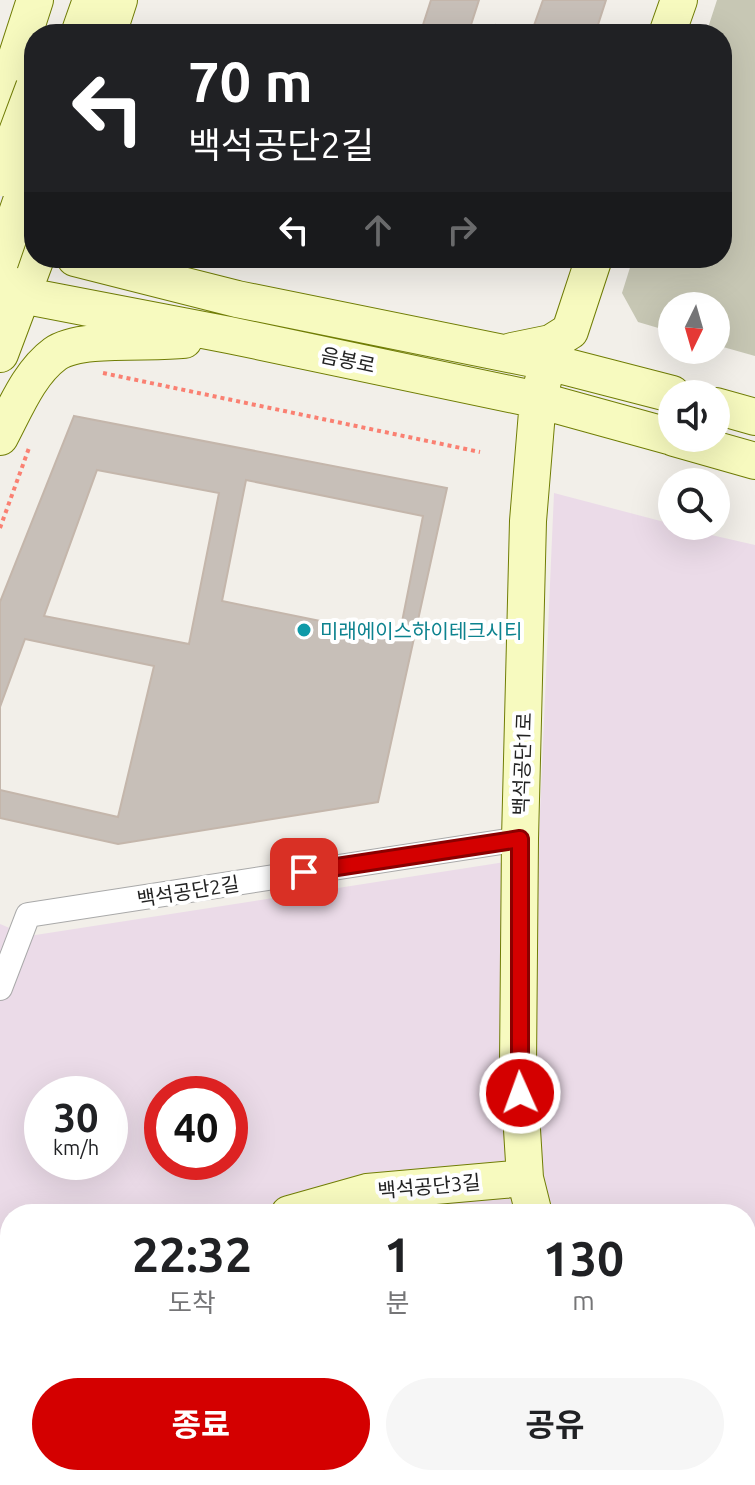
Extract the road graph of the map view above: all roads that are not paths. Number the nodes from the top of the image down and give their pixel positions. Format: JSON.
{"nodes":[{"id":1,"x":35,"y":0,"type":"edge"},
{"id":2,"x":65,"y":0,"type":"edge"},
{"id":3,"x":91,"y":0,"type":"edge"},
{"id":4,"x":119,"y":0,"type":"edge"},
{"id":5,"x":679,"y":0,"type":"edge"},
{"id":6,"x":27,"y":24,"type":"edge"},
{"id":7,"x":57,"y":24,"type":"edge"},
{"id":8,"x":83,"y":24,"type":"edge"},
{"id":9,"x":111,"y":24,"type":"edge"},
{"id":10,"x":671,"y":24,"type":"edge"},
{"id":11,"x":24,"y":34,"type":"edge"},
{"id":12,"x":0,"y":108,"type":"edge"},
{"id":13,"x":24,"y":114,"type":"edge"},
{"id":14,"x":0,"y":157,"type":"edge"},
{"id":15,"x":24,"y":168,"type":"edge"},
{"id":16,"x":0,"y":178,"type":"edge"},
{"id":17,"x":24,"y":194,"type":"edge"},
{"id":18,"x":0,"y":242,"type":"edge"},
{"id":19,"x":24,"y":246,"type":"edge"},
{"id":20,"x":0,"y":262,"type":"edge"},
{"id":21,"x":29,"y":268,"type":"edge"},
{"id":22,"x":115,"y":268,"type":"edge"},
{"id":23,"x":178,"y":268,"type":"edge"},
{"id":24,"x":591,"y":268,"type":"edge"},
{"id":25,"x":10,"y":294,"type":"edge"},
{"id":26,"x":237,"y":299,"type":"junction"},
{"id":27,"x":570,"y":331,"type":"junction"},
{"id":28,"x":229,"y":335,"type":"junction"},
{"id":29,"x":496,"y":352,"type":"junction"},
{"id":30,"x":0,"y":354,"type":"edge"},
{"id":31,"x":548,"y":362,"type":"junction"},
{"id":32,"x":620,"y":380,"type":"junction"},
{"id":33,"x":658,"y":390,"type":"edge"},
{"id":34,"x":538,"y":400,"type":"junction"},
{"id":35,"x":730,"y":410,"type":"edge"},
{"id":36,"x":755,"y":417,"type":"edge"},
{"id":37,"x":658,"y":434,"type":"edge"},
{"id":38,"x":17,"y":437,"type":"edge"},
{"id":39,"x":723,"y":452,"type":"edge"},
{"id":40,"x":755,"y":461,"type":"edge"},
{"id":41,"x":520,"y":839,"type":"junction"},
{"id":42,"x":0,"y":988,"type":"edge"},
{"id":43,"x":525,"y":1178,"type":"junction"},
{"id":44,"x":324,"y":1204,"type":"edge"},
{"id":45,"x":532,"y":1204,"type":"edge"}],
"edges":[{"from":1,"to":6,"type":"main road"},
{"from":2,"to":7,"type":"main road"},
{"from":3,"to":8,"type":"main road"},
{"from":4,"to":9,"type":"main road"},
{"from":5,"to":10,"type":"main road"},
{"from":11,"to":12,"type":"main road"},
{"from":13,"to":16,"type":"main road","bridge":true},
{"from":14,"to":15,"type":"main road"},
{"from":17,"to":20,"type":"main road","bridge":true},
{"from":18,"to":19,"type":"main road"},
{"from":21,"to":25,"type":"main road"},
{"from":22,"to":26,"type":"main road","name":"음봉로"},
{"from":23,"to":26,"type":"main road"},
{"from":24,"to":27,"type":"main road"},
{"from":25,"to":28,"type":"main road","name":"음봉로"},
{"from":25,"to":30,"type":"main road"},
{"from":26,"to":29,"type":"main road","name":"음봉로"},
{"from":27,"to":29,"type":"main road"},
{"from":27,"to":32,"type":"main road"},
{"from":28,"to":34,"type":"main road","name":"음봉로"},
{"from":28,"to":38,"type":"main road"},
{"from":29,"to":31,"type":"main road","name":"음봉로"},
{"from":31,"to":32,"type":"main road","name":"음봉로"},
{"from":31,"to":34,"type":"main road","name":"백석공단1로"},
{"from":32,"to":33,"type":"main road","name":"음봉로"},
{"from":34,"to":37,"type":"main road","name":"음봉로"},
{"from":34,"to":41,"type":"main road","name":"백석공단1로"},
{"from":35,"to":36,"type":"main road"},
{"from":39,"to":40,"type":"main road","name":"음봉로"},
{"from":41,"to":42,"type":"street","name":"백석공단2길"},
{"from":41,"to":43,"type":"main road","name":"백석공단1로"},
{"from":43,"to":44,"type":"main road","name":"백석공단3길"},
{"from":43,"to":45,"type":"main road","name":"백석공단1로"}]}
